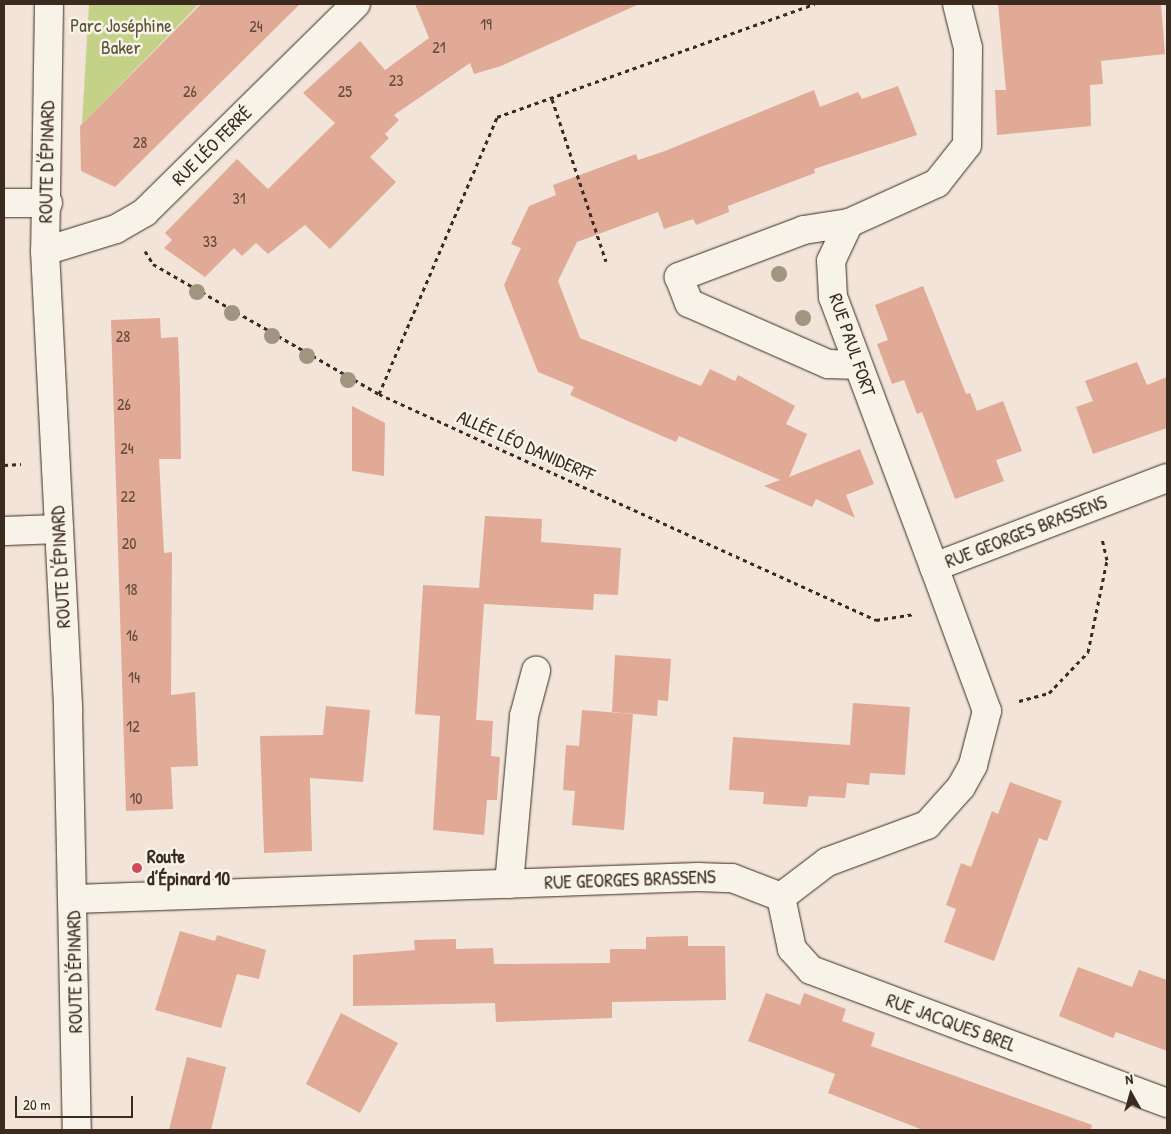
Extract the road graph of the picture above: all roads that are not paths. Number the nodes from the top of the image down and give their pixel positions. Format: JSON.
{"nodes":[{"id":1,"x":49,"y":4,"type":"edge"},
{"id":2,"x":356,"y":4,"type":"edge"},
{"id":3,"x":956,"y":4,"type":"edge"},
{"id":4,"x":4,"y":203,"type":"edge"},
{"id":5,"x":48,"y":203,"type":"junction"},
{"id":6,"x":849,"y":222,"type":"junction"},
{"id":7,"x":45,"y":251,"type":"junction"},
{"id":8,"x":858,"y":365,"type":"junction"},
{"id":9,"x":1167,"y":478,"type":"edge"},
{"id":10,"x":59,"y":529,"type":"junction"},
{"id":11,"x":4,"y":531,"type":"edge"},
{"id":12,"x":934,"y":567,"type":"junction"},
{"id":13,"x":536,"y":671,"type":"dead end"},
{"id":14,"x":509,"y":884,"type":"junction"},
{"id":15,"x":781,"y":898,"type":"junction"},
{"id":16,"x":74,"y":899,"type":"junction"},
{"id":17,"x":1167,"y":1103,"type":"edge"},
{"id":18,"x":77,"y":1130,"type":"edge"}],
"edges":[{"from":1,"to":5,"type":"street","name":"ROUTE D'ÉPINARD"},
{"from":2,"to":7,"type":"street","name":"RUE LÉO FERRÉ"},
{"from":3,"to":6,"type":"street"},
{"from":4,"to":5,"type":"street"},
{"from":5,"to":7,"type":"street","name":"ROUTE D'ÉPINARD"},
{"from":6,"to":8,"type":"street","name":"RUE PAUL FORT"},
{"from":6,"to":8,"type":"street"},
{"from":7,"to":10,"type":"street","name":"ROUTE D'ÉPINARD"},
{"from":8,"to":12,"type":"street","name":"RUE PAUL FORT"},
{"from":9,"to":12,"type":"street","name":"RUE GEORGES BRASSENS"},
{"from":10,"to":11,"type":"street"},
{"from":10,"to":16,"type":"street","name":"ROUTE D'ÉPINARD"},
{"from":12,"to":15,"type":"street","name":"RUE GEORGES BRASSENS"},
{"from":13,"to":14,"type":"street"},
{"from":14,"to":15,"type":"street","name":"RUE GEORGES BRASSENS"},
{"from":14,"to":16,"type":"street","name":"RUE GEORGES BRASSENS"},
{"from":15,"to":17,"type":"street","name":"RUE JACQUES BREL"},
{"from":16,"to":18,"type":"street","name":"ROUTE D'ÉPINARD"}]}
